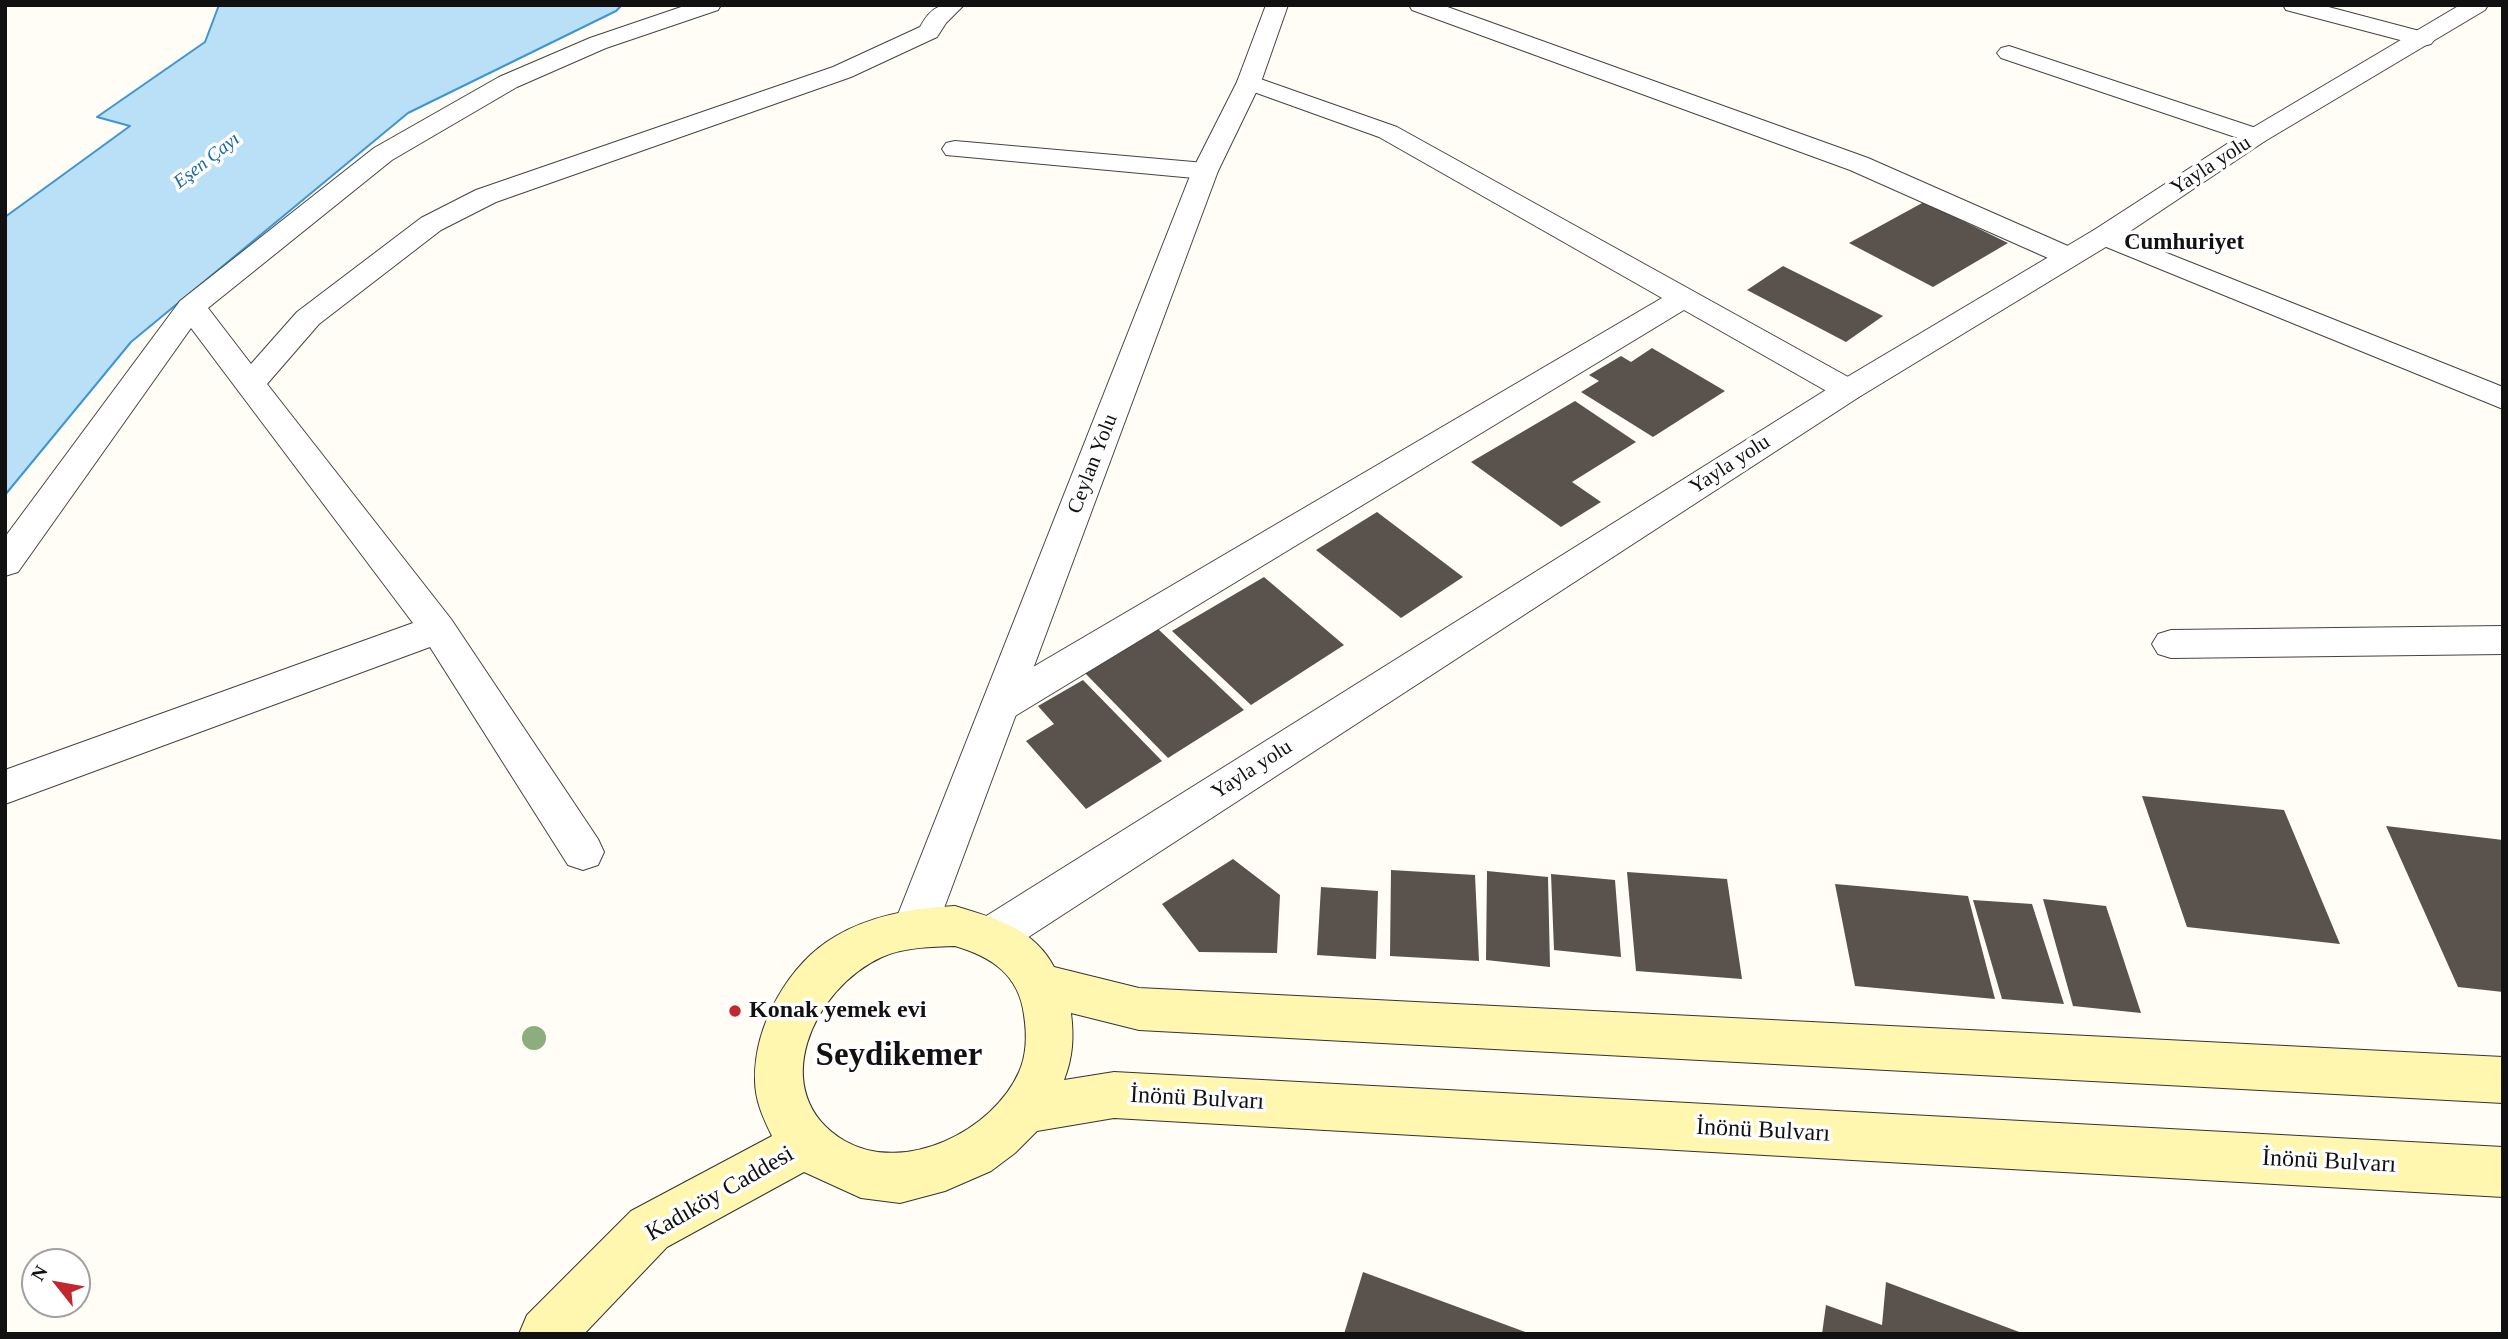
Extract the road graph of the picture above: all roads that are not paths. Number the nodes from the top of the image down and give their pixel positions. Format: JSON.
{"nodes":[{"id":1,"x":710,"y":5,"type":"edge"},
{"id":2,"x":953,"y":5,"type":"edge"},
{"id":3,"x":1277,"y":5,"type":"edge"},
{"id":4,"x":1420,"y":5,"type":"edge"},
{"id":5,"x":2294,"y":5,"type":"edge"},
{"id":6,"x":2477,"y":5,"type":"edge"},
{"id":7,"x":2423,"y":39,"type":"junction"},
{"id":8,"x":2009,"y":53,"type":"dead end"},
{"id":9,"x":1249,"y":82,"type":"junction"},
{"id":10,"x":2256,"y":136,"type":"junction"},
{"id":11,"x":956,"y":149,"type":"dead end"},
{"id":12,"x":1205,"y":171,"type":"junction"},
{"id":13,"x":2104,"y":236,"type":"junction"},
{"id":14,"x":2067,"y":256,"type":"junction"},
{"id":15,"x":1683,"y":298,"type":"junction"},
{"id":16,"x":191,"y":307,"type":"junction"},
{"id":17,"x":250,"y":384,"type":"junction"},
{"id":18,"x":1848,"y":390,"type":"junction"},
{"id":19,"x":2503,"y":399,"type":"edge"},
{"id":20,"x":5,"y":563,"type":"edge"},
{"id":21,"x":438,"y":629,"type":"junction"},
{"id":22,"x":2503,"y":640,"type":"edge"},
{"id":23,"x":2171,"y":644,"type":"dead end"},
{"id":24,"x":1000,"y":705,"type":"junction"},
{"id":25,"x":5,"y":787,"type":"edge"},
{"id":26,"x":583,"y":852,"type":"dead end"},
{"id":27,"x":915,"y":927,"type":"junction"},
{"id":28,"x":991,"y":937,"type":"junction"},
{"id":29,"x":1041,"y":985,"type":"junction"},
{"id":30,"x":2499,"y":1087,"type":"edge"},
{"id":31,"x":1024,"y":1110,"type":"junction"},
{"id":32,"x":806,"y":1144,"type":"junction"},
{"id":33,"x":2503,"y":1172,"type":"edge"},
{"id":34,"x":546,"y":1334,"type":"edge"}],
"edges":[{"from":1,"to":16,"type":"street"},
{"from":2,"to":17,"type":"street"},
{"from":3,"to":9,"type":"street","name":"Ceylan Yolu"},
{"from":4,"to":14,"type":"street"},
{"from":5,"to":7,"type":"street"},
{"from":6,"to":7,"type":"street","name":"Yayla yolu"},
{"from":7,"to":10,"type":"street","name":"Yayla yolu"},
{"from":8,"to":10,"type":"street"},
{"from":9,"to":12,"type":"street","name":"Ceylan Yolu"},
{"from":9,"to":15,"type":"street"},
{"from":10,"to":13,"type":"street","name":"Yayla yolu"},
{"from":11,"to":12,"type":"street"},
{"from":12,"to":24,"type":"street","name":"Ceylan Yolu"},
{"from":13,"to":14,"type":"street","name":"Yayla yolu"},
{"from":13,"to":19,"type":"street"},
{"from":14,"to":18,"type":"street","name":"Yayla yolu"},
{"from":15,"to":18,"type":"street"},
{"from":15,"to":24,"type":"street"},
{"from":16,"to":17,"type":"street"},
{"from":16,"to":20,"type":"street"},
{"from":17,"to":21,"type":"street"},
{"from":18,"to":28,"type":"street","name":"Yayla yolu"},
{"from":21,"to":25,"type":"street"},
{"from":21,"to":26,"type":"street"},
{"from":22,"to":23,"type":"street"},
{"from":24,"to":27,"type":"street","name":"Ceylan Yolu"},
{"from":27,"to":28,"type":"main road"},
{"from":27,"to":32,"type":"main road"},
{"from":28,"to":29,"type":"main road"},
{"from":29,"to":30,"type":"main road"},
{"from":29,"to":31,"type":"main road"},
{"from":31,"to":32,"type":"main road"},
{"from":31,"to":33,"type":"main road","name":"İnönü Bulvarı"},
{"from":32,"to":34,"type":"main road","name":"Kadıköy Caddesi"}]}
